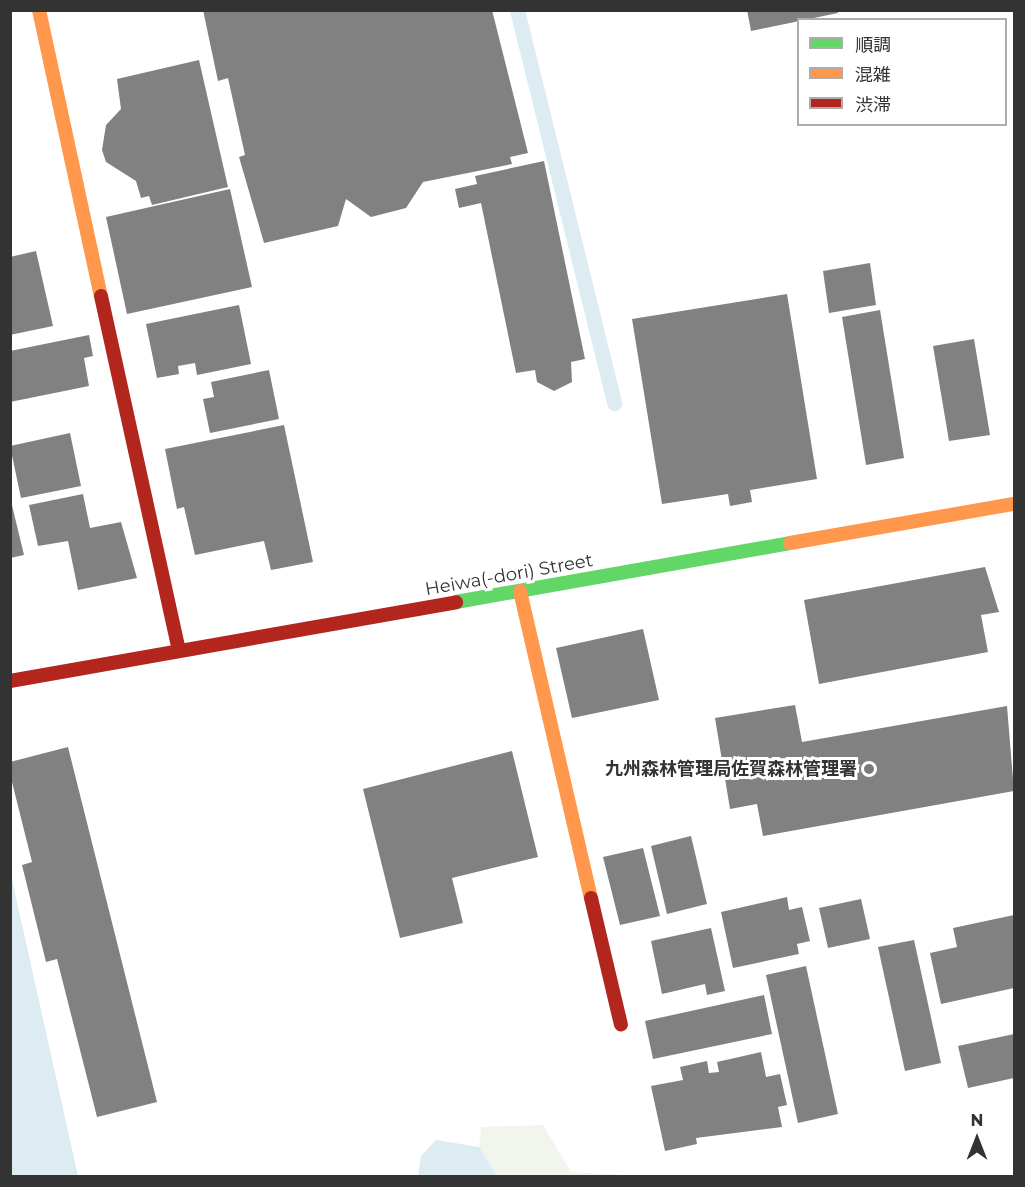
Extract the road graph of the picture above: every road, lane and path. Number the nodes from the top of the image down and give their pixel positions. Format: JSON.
{"nodes":[{"id":1,"x":39,"y":10,"type":"edge"},
{"id":2,"x":1014,"y":504,"type":"edge"},
{"id":3,"x":520,"y":591,"type":"junction"},
{"id":4,"x":179,"y":651,"type":"junction"},
{"id":5,"x":10,"y":681,"type":"edge"},
{"id":6,"x":621,"y":1026,"type":"dead end"}],
"edges":[{"from":1,"to":4,"type":"street"},
{"from":2,"to":3,"type":"street","name":"Heiwa(-dori) Street"},
{"from":3,"to":4,"type":"street","name":"Heiwa(-dori) Street"},
{"from":3,"to":6,"type":"street"},
{"from":4,"to":5,"type":"street","name":"Heiwa(-dori) Street"}]}
